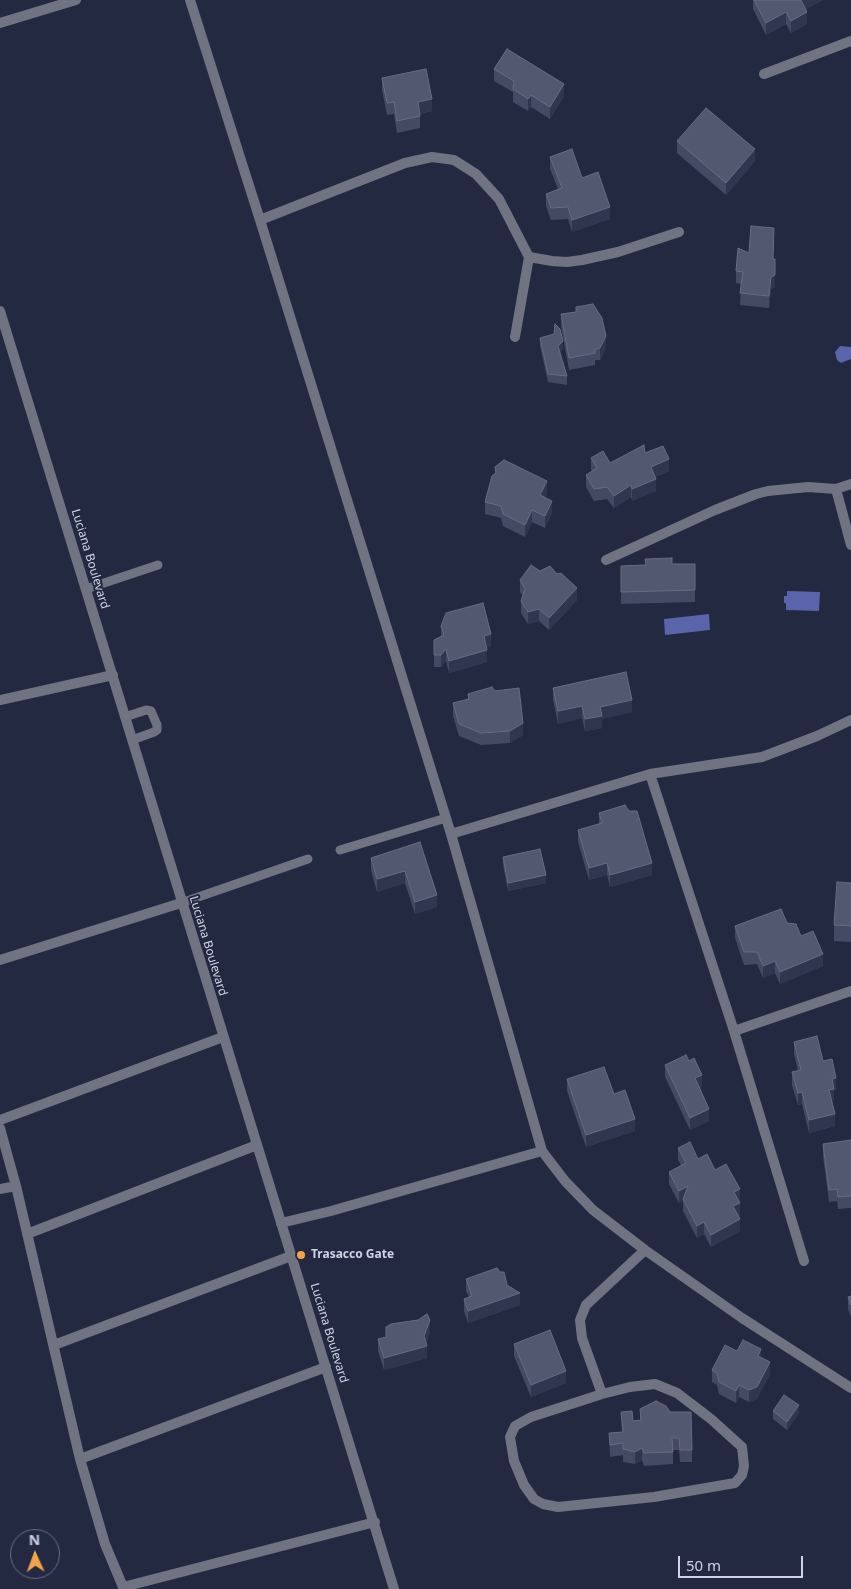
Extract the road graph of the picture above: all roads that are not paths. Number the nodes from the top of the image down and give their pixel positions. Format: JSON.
{"nodes":[{"id":1,"x":76,"y":0,"type":"edge"},
{"id":2,"x":190,"y":0,"type":"edge"},
{"id":3,"x":0,"y":23,"type":"edge"},
{"id":4,"x":851,"y":41,"type":"edge"},
{"id":5,"x":764,"y":74,"type":"dead end"},
{"id":6,"x":260,"y":220,"type":"junction"},
{"id":7,"x":679,"y":232,"type":"dead end"},
{"id":8,"x":529,"y":256,"type":"junction"},
{"id":9,"x":0,"y":311,"type":"edge"},
{"id":10,"x":515,"y":337,"type":"dead end"},
{"id":11,"x":851,"y":484,"type":"edge"},
{"id":12,"x":836,"y":489,"type":"junction"},
{"id":13,"x":851,"y":545,"type":"edge"},
{"id":14,"x":606,"y":560,"type":"dead end"},
{"id":15,"x":158,"y":565,"type":"dead end"},
{"id":16,"x":86,"y":589,"type":"junction"},
{"id":17,"x":113,"y":675,"type":"junction"},
{"id":18,"x":0,"y":700,"type":"edge"},
{"id":19,"x":125,"y":717,"type":"junction"},
{"id":20,"x":851,"y":720,"type":"edge"},
{"id":21,"x":132,"y":740,"type":"junction"},
{"id":22,"x":650,"y":774,"type":"junction"},
{"id":23,"x":446,"y":818,"type":"junction"},
{"id":24,"x":451,"y":834,"type":"junction"},
{"id":25,"x":340,"y":850,"type":"dead end"},
{"id":26,"x":308,"y":859,"type":"dead end"},
{"id":27,"x":181,"y":902,"type":"junction"},
{"id":28,"x":0,"y":960,"type":"edge"},
{"id":29,"x":851,"y":991,"type":"edge"},
{"id":30,"x":734,"y":1031,"type":"junction"},
{"id":31,"x":223,"y":1038,"type":"junction"},
{"id":32,"x":0,"y":1120,"type":"edge"},
{"id":33,"x":0,"y":1128,"type":"edge"},
{"id":34,"x":257,"y":1145,"type":"junction"},
{"id":35,"x":542,"y":1151,"type":"junction"},
{"id":36,"x":16,"y":1186,"type":"junction"},
{"id":37,"x":0,"y":1189,"type":"edge"},
{"id":38,"x":280,"y":1223,"type":"junction"},
{"id":39,"x":27,"y":1234,"type":"junction"},
{"id":40,"x":645,"y":1250,"type":"junction"},
{"id":41,"x":291,"y":1256,"type":"junction"},
{"id":42,"x":804,"y":1260,"type":"dead end"},
{"id":43,"x":54,"y":1345,"type":"junction"},
{"id":44,"x":326,"y":1367,"type":"junction"},
{"id":45,"x":851,"y":1388,"type":"edge"},
{"id":46,"x":602,"y":1394,"type":"junction"},
{"id":47,"x":80,"y":1459,"type":"junction"},
{"id":48,"x":375,"y":1522,"type":"junction"},
{"id":49,"x":123,"y":1588,"type":"edge"},
{"id":50,"x":394,"y":1589,"type":"edge"}],
"edges":[{"from":1,"to":3,"type":"street"},
{"from":2,"to":6,"type":"street"},
{"from":4,"to":5,"type":"street"},
{"from":6,"to":8,"type":"street"},
{"from":6,"to":23,"type":"street"},
{"from":7,"to":8,"type":"street"},
{"from":8,"to":10,"type":"street"},
{"from":9,"to":16,"type":"street","name":"Luciana Boulevard"},
{"from":11,"to":12,"type":"street"},
{"from":12,"to":13,"type":"street"},
{"from":12,"to":14,"type":"street"},
{"from":15,"to":16,"type":"lane"},
{"from":16,"to":17,"type":"street","name":"Luciana Boulevard"},
{"from":17,"to":18,"type":"street"},
{"from":17,"to":19,"type":"street","name":"Luciana Boulevard"},
{"from":19,"to":21,"type":"street","name":"Luciana Boulevard"},
{"from":19,"to":21,"type":"lane"},
{"from":20,"to":22,"type":"street"},
{"from":21,"to":27,"type":"street","name":"Luciana Boulevard"},
{"from":22,"to":24,"type":"street"},
{"from":22,"to":30,"type":"street"},
{"from":23,"to":24,"type":"street"},
{"from":23,"to":25,"type":"lane"},
{"from":24,"to":35,"type":"street"},
{"from":26,"to":27,"type":"lane"},
{"from":27,"to":28,"type":"street"},
{"from":27,"to":31,"type":"street","name":"Luciana Boulevard"},
{"from":29,"to":30,"type":"street"},
{"from":30,"to":42,"type":"street"},
{"from":31,"to":32,"type":"street"},
{"from":31,"to":34,"type":"street","name":"Luciana Boulevard"},
{"from":33,"to":36,"type":"street"},
{"from":34,"to":38,"type":"street","name":"Luciana Boulevard"},
{"from":34,"to":39,"type":"street"},
{"from":35,"to":38,"type":"street"},
{"from":35,"to":40,"type":"street"},
{"from":36,"to":37,"type":"street"},
{"from":36,"to":39,"type":"street"},
{"from":38,"to":41,"type":"street","name":"Luciana Boulevard"},
{"from":39,"to":43,"type":"street"},
{"from":40,"to":45,"type":"street"},
{"from":40,"to":46,"type":"street"},
{"from":41,"to":43,"type":"street"},
{"from":41,"to":44,"type":"street","name":"Luciana Boulevard"},
{"from":43,"to":47,"type":"street"},
{"from":44,"to":47,"type":"street"},
{"from":44,"to":48,"type":"street","name":"Luciana Boulevard"},
{"from":46,"to":46,"type":"street"},
{"from":47,"to":49,"type":"street"},
{"from":48,"to":49,"type":"street"},
{"from":48,"to":50,"type":"street","name":"Luciana Boulevard"}]}
